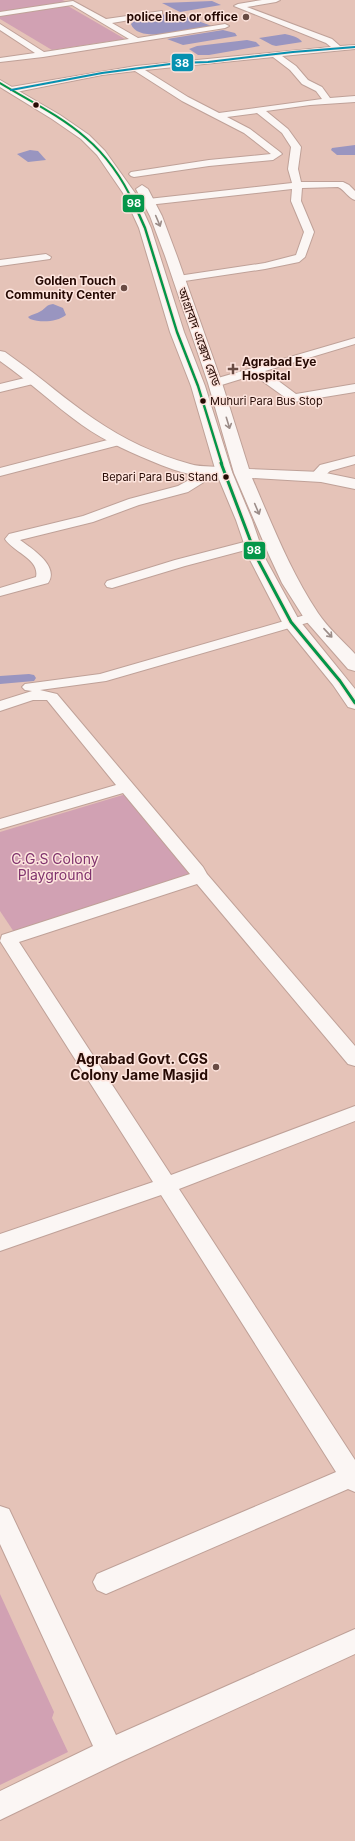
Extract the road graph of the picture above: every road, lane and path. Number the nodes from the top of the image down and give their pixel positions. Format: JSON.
{"nodes":[{"id":1,"x":276,"y":0,"type":"edge"},
{"id":2,"x":71,"y":2,"type":"edge"},
{"id":3,"x":159,"y":13,"type":"dead end"},
{"id":4,"x":0,"y":14,"type":"edge"},
{"id":5,"x":104,"y":22,"type":"junction"},
{"id":6,"x":0,"y":26,"type":"edge"},
{"id":7,"x":224,"y":26,"type":"dead end"},
{"id":8,"x":136,"y":40,"type":"junction"},
{"id":9,"x":355,"y":47,"type":"edge"},
{"id":10,"x":338,"y":48,"type":"junction"},
{"id":11,"x":43,"y":54,"type":"junction"},
{"id":12,"x":274,"y":54,"type":"junction"},
{"id":13,"x":0,"y":60,"type":"edge"},
{"id":14,"x":136,"y":68,"type":"junction"},
{"id":15,"x":0,"y":75,"type":"edge"},
{"id":16,"x":0,"y":83,"type":"edge"},
{"id":17,"x":17,"y":89,"type":"junction"},
{"id":18,"x":355,"y":99,"type":"edge"},
{"id":19,"x":328,"y":101,"type":"junction"},
{"id":20,"x":258,"y":110,"type":"junction"},
{"id":21,"x":219,"y":116,"type":"junction"},
{"id":22,"x":134,"y":174,"type":"junction"},
{"id":23,"x":297,"y":185,"type":"junction"},
{"id":24,"x":355,"y":197,"type":"edge"},
{"id":25,"x":148,"y":202,"type":"junction"},
{"id":26,"x":46,"y":256,"type":"dead end"},
{"id":27,"x":0,"y":263,"type":"edge"},
{"id":28,"x":178,"y":279,"type":"junction"},
{"id":29,"x":355,"y":342,"type":"edge"},
{"id":30,"x":0,"y":355,"type":"edge"},
{"id":31,"x":257,"y":371,"type":"junction"},
{"id":32,"x":33,"y":380,"type":"junction"},
{"id":33,"x":215,"y":383,"type":"junction"},
{"id":34,"x":0,"y":388,"type":"edge"},
{"id":35,"x":355,"y":388,"type":"edge"},
{"id":36,"x":119,"y":441,"type":"junction"},
{"id":37,"x":355,"y":460,"type":"edge"},
{"id":38,"x":0,"y":472,"type":"edge"},
{"id":39,"x":216,"y":473,"type":"junction"},
{"id":40,"x":242,"y":473,"type":"junction"},
{"id":41,"x":315,"y":477,"type":"junction"},
{"id":42,"x":355,"y":484,"type":"edge"},
{"id":43,"x":252,"y":544,"type":"junction"},
{"id":44,"x":112,"y":584,"type":"dead end"},
{"id":45,"x":0,"y":592,"type":"edge"},
{"id":46,"x":312,"y":617,"type":"junction"},
{"id":47,"x":291,"y":622,"type":"junction"},
{"id":48,"x":352,"y":658,"type":"edge"},
{"id":49,"x":0,"y":695,"type":"edge"},
{"id":50,"x":355,"y":703,"type":"edge"},
{"id":51,"x":0,"y":706,"type":"edge"},
{"id":52,"x":127,"y":787,"type":"junction"},
{"id":53,"x":0,"y":824,"type":"edge"},
{"id":54,"x":199,"y":876,"type":"junction"},
{"id":55,"x":3,"y":936,"type":"edge"},
{"id":56,"x":355,"y":1059,"type":"edge"},
{"id":57,"x":355,"y":1113,"type":"edge"},
{"id":58,"x":165,"y":1186,"type":"junction"},
{"id":59,"x":0,"y":1243,"type":"edge"},
{"id":60,"x":354,"y":1477,"type":"edge"},
{"id":61,"x":0,"y":1518,"type":"edge"},
{"id":62,"x":106,"y":1582,"type":"dead end"},
{"id":63,"x":355,"y":1641,"type":"edge"},
{"id":64,"x":110,"y":1752,"type":"junction"},
{"id":65,"x":0,"y":1806,"type":"edge"}],
"edges":[{"from":1,"to":10,"type":"street"},
{"from":2,"to":4,"type":"street"},
{"from":2,"to":5,"type":"street"},
{"from":3,"to":5,"type":"street"},
{"from":5,"to":8,"type":"street"},
{"from":6,"to":11,"type":"street"},
{"from":7,"to":8,"type":"street"},
{"from":8,"to":11,"type":"street"},
{"from":9,"to":10,"type":"street"},
{"from":10,"to":12,"type":"street"},
{"from":11,"to":13,"type":"street"},
{"from":12,"to":14,"type":"street"},
{"from":12,"to":19,"type":"street"},
{"from":14,"to":17,"type":"street"},
{"from":14,"to":21,"type":"street"},
{"from":15,"to":17,"type":"main road","name":"আগ্রাবাদ এক্সেস রোড"},
{"from":16,"to":17,"type":"main road","name":"আগ্রাবাদ এক্সেস রোড"},
{"from":17,"to":22,"type":"main road","name":"আগ্রাবাদ এক্সেস রোড"},
{"from":17,"to":39,"type":"main road","name":"আগ্রাবাদ এক্সেস রোড"},
{"from":18,"to":19,"type":"street"},
{"from":19,"to":20,"type":"street"},
{"from":20,"to":21,"type":"street"},
{"from":20,"to":23,"type":"street"},
{"from":21,"to":22,"type":"street"},
{"from":22,"to":25,"type":"main road","name":"আগ্রাবাদ এক্সেস রোড"},
{"from":23,"to":24,"type":"street"},
{"from":23,"to":25,"type":"street"},
{"from":23,"to":28,"type":"street"},
{"from":25,"to":28,"type":"main road","name":"আগ্রাবাদ এক্সেস রোড","one_way":true},
{"from":26,"to":27,"type":"street"},
{"from":28,"to":33,"type":"main road","name":"আগ্রাবাদ এক্সেস রোড"},
{"from":29,"to":31,"type":"street"},
{"from":30,"to":32,"type":"main road"},
{"from":31,"to":33,"type":"street"},
{"from":31,"to":35,"type":"street"},
{"from":32,"to":34,"type":"street"},
{"from":32,"to":36,"type":"main road"},
{"from":33,"to":40,"type":"main road","name":"আগ্রাবাদ এক্সেস রোড","one_way":true},
{"from":36,"to":38,"type":"street"},
{"from":36,"to":39,"type":"main road"},
{"from":37,"to":41,"type":"street"},
{"from":39,"to":43,"type":"main road","name":"আগ্রাবাদ এক্সেস রোড"},
{"from":39,"to":45,"type":"street"},
{"from":40,"to":41,"type":"main road"},
{"from":40,"to":46,"type":"main road","name":"আগ্রাবাদ এক্সেস রোড","one_way":true},
{"from":41,"to":42,"type":"main road"},
{"from":43,"to":44,"type":"street"},
{"from":43,"to":47,"type":"main road","name":"আগ্রাবাদ এক্সেস রোড"},
{"from":46,"to":47,"type":"street"},
{"from":46,"to":48,"type":"main road","name":"আগ্রাবাদ এক্সেস রোড","one_way":true},
{"from":47,"to":49,"type":"street"},
{"from":47,"to":50,"type":"main road","name":"আগ্রাবাদ এক্সেস রোড"},
{"from":51,"to":52,"type":"street"},
{"from":52,"to":53,"type":"street"},
{"from":52,"to":54,"type":"street"},
{"from":54,"to":55,"type":"street"},
{"from":54,"to":56,"type":"street"},
{"from":55,"to":58,"type":"street"},
{"from":57,"to":58,"type":"street"},
{"from":58,"to":59,"type":"street"},
{"from":58,"to":60,"type":"street"},
{"from":60,"to":62,"type":"street"},
{"from":61,"to":64,"type":"street"},
{"from":63,"to":64,"type":"street"},
{"from":64,"to":65,"type":"street"}]}
